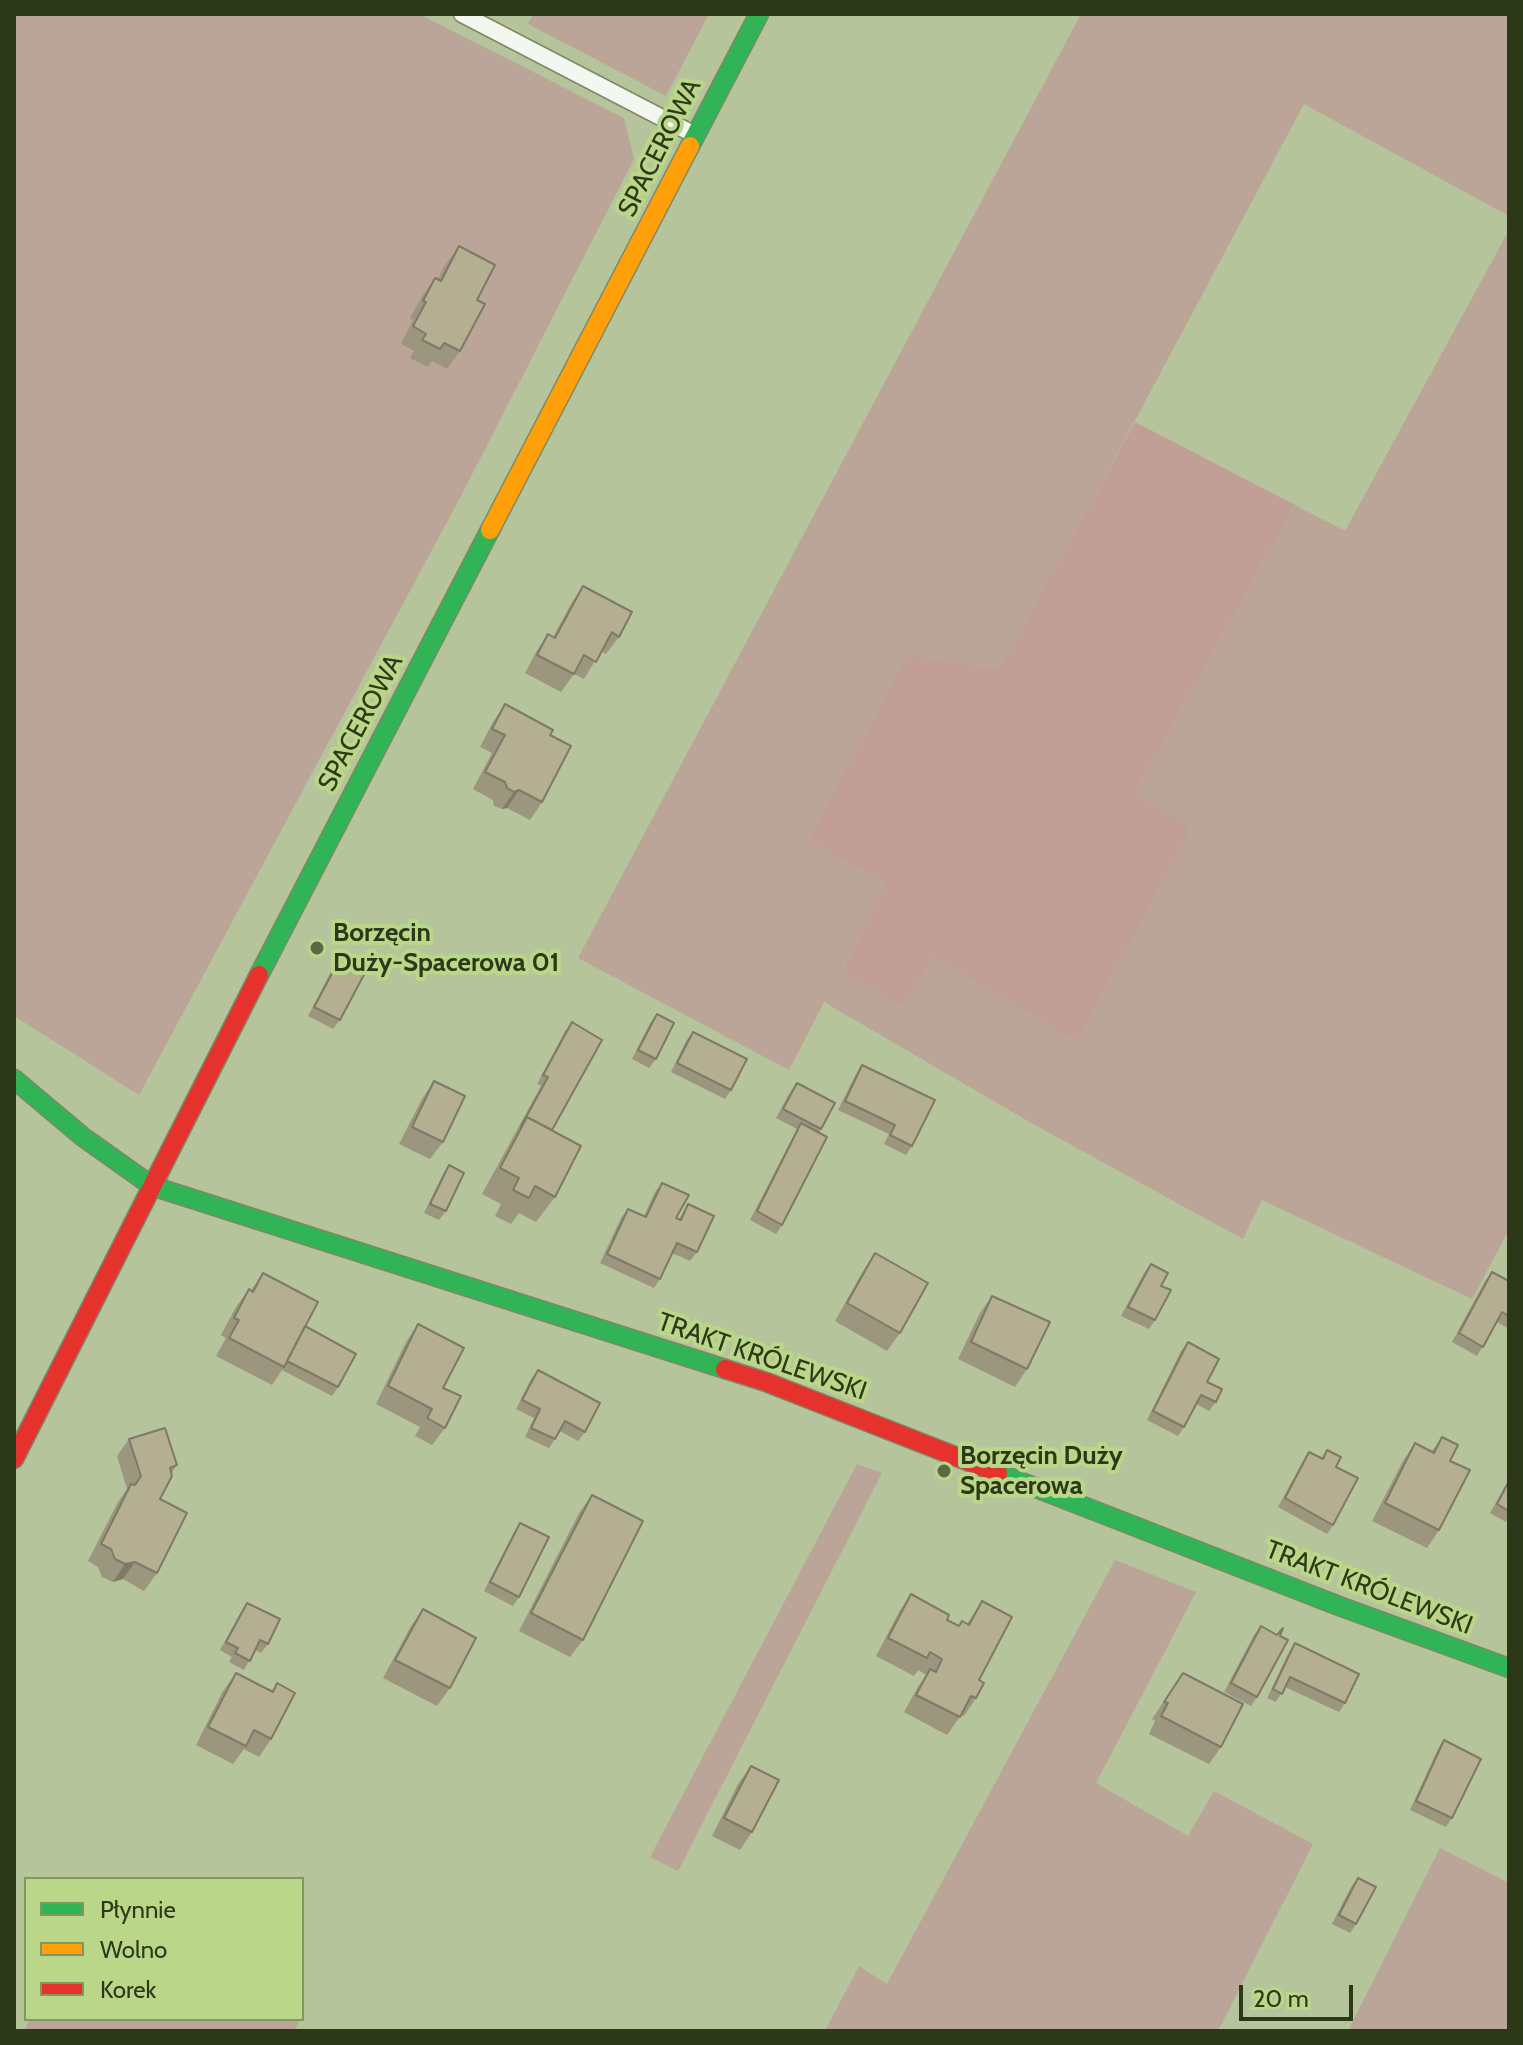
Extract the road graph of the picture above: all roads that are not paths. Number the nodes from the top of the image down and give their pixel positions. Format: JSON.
{"nodes":[{"id":1,"x":462,"y":14,"type":"edge"},
{"id":2,"x":759,"y":14,"type":"edge"},
{"id":3,"x":696,"y":136,"type":"junction"},
{"id":4,"x":14,"y":1079,"type":"edge"},
{"id":5,"x":152,"y":1186,"type":"junction"},
{"id":6,"x":14,"y":1459,"type":"edge"},
{"id":7,"x":1509,"y":1668,"type":"edge"}],
"edges":[{"from":1,"to":3,"type":"lane"},
{"from":2,"to":3,"type":"street","name":"SPACEROWA"},
{"from":3,"to":5,"type":"street","name":"SPACEROWA"},
{"from":4,"to":5,"type":"street","name":"TRAKT KRÓLEWSKI"},
{"from":5,"to":6,"type":"street","name":"SPACEROWA"},
{"from":5,"to":7,"type":"street","name":"TRAKT KRÓLEWSKI"}]}
